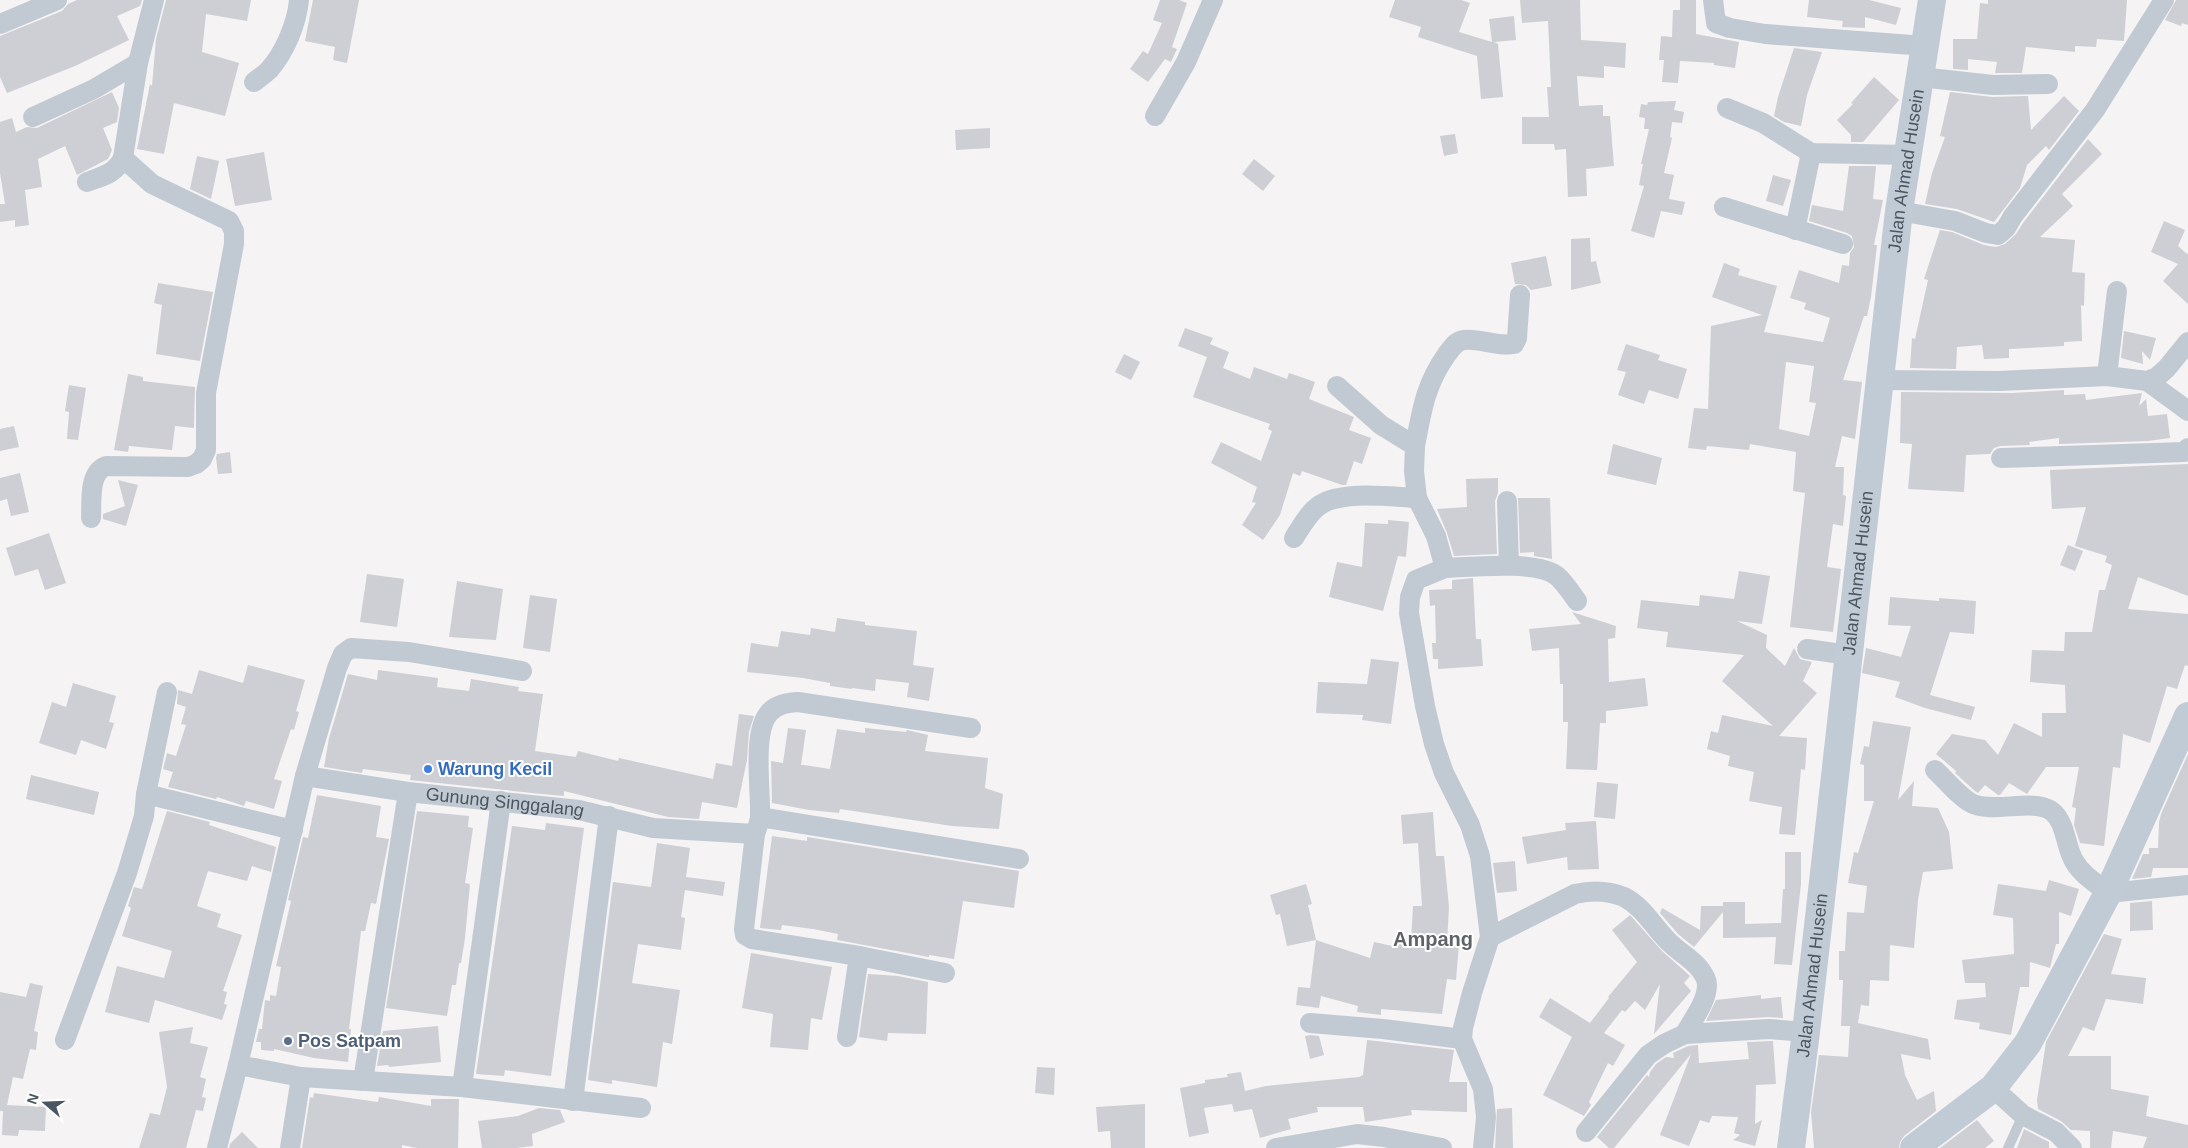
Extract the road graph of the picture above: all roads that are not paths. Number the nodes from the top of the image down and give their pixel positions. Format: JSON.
{"nodes":[{"id":1,"x":57,"y":0,"type":"edge"},
{"id":2,"x":154,"y":0,"type":"edge"},
{"id":3,"x":299,"y":0,"type":"edge"},
{"id":4,"x":1213,"y":0,"type":"edge"},
{"id":5,"x":1714,"y":0,"type":"edge"},
{"id":6,"x":1932,"y":0,"type":"edge"},
{"id":7,"x":2164,"y":0,"type":"edge"},
{"id":8,"x":0,"y":24,"type":"edge"},
{"id":9,"x":1926,"y":46,"type":"junction"},
{"id":10,"x":138,"y":63,"type":"junction"},
{"id":11,"x":1920,"y":77,"type":"junction"},
{"id":12,"x":254,"y":82,"type":"dead end"},
{"id":13,"x":2048,"y":84,"type":"dead end"},
{"id":14,"x":1727,"y":108,"type":"dead end"},
{"id":15,"x":1155,"y":116,"type":"dead end"},
{"id":16,"x":33,"y":117,"type":"dead end"},
{"id":17,"x":1812,"y":153,"type":"junction"},
{"id":18,"x":1908,"y":155,"type":"junction"},
{"id":19,"x":124,"y":158,"type":"junction"},
{"id":20,"x":87,"y":182,"type":"dead end"},
{"id":21,"x":1724,"y":207,"type":"dead end"},
{"id":22,"x":1899,"y":210,"type":"junction"},
{"id":23,"x":1795,"y":230,"type":"junction"},
{"id":24,"x":1843,"y":244,"type":"dead end"},
{"id":25,"x":2117,"y":291,"type":"dead end"},
{"id":26,"x":1520,"y":295,"type":"dead end"},
{"id":27,"x":2188,"y":342,"type":"edge"},
{"id":28,"x":2107,"y":376,"type":"junction"},
{"id":29,"x":1880,"y":380,"type":"junction"},
{"id":30,"x":2147,"y":381,"type":"junction"},
{"id":31,"x":1337,"y":386,"type":"dead end"},
{"id":32,"x":2188,"y":411,"type":"edge"},
{"id":33,"x":1416,"y":446,"type":"junction"},
{"id":34,"x":2188,"y":448,"type":"edge"},
{"id":35,"x":2001,"y":458,"type":"dead end"},
{"id":36,"x":1417,"y":498,"type":"junction"},
{"id":37,"x":1507,"y":501,"type":"dead end"},
{"id":38,"x":91,"y":518,"type":"dead end"},
{"id":39,"x":1294,"y":538,"type":"dead end"},
{"id":40,"x":1509,"y":565,"type":"junction"},
{"id":41,"x":1445,"y":568,"type":"junction"},
{"id":42,"x":1577,"y":601,"type":"dead end"},
{"id":43,"x":1807,"y":649,"type":"dead end"},
{"id":44,"x":1848,"y":654,"type":"junction"},
{"id":45,"x":522,"y":671,"type":"dead end"},
{"id":46,"x":167,"y":692,"type":"dead end"},
{"id":47,"x":2188,"y":716,"type":"edge"},
{"id":48,"x":971,"y":728,"type":"dead end"},
{"id":49,"x":1935,"y":770,"type":"dead end"},
{"id":50,"x":305,"y":776,"type":"junction"},
{"id":51,"x":408,"y":792,"type":"junction"},
{"id":52,"x":146,"y":794,"type":"junction"},
{"id":53,"x":501,"y":801,"type":"junction"},
{"id":54,"x":609,"y":816,"type":"junction"},
{"id":55,"x":757,"y":826,"type":"junction"},
{"id":56,"x":293,"y":830,"type":"junction"},
{"id":57,"x":1019,"y":859,"type":"dead end"},
{"id":58,"x":2188,"y":885,"type":"edge"},
{"id":59,"x":2108,"y":893,"type":"junction"},
{"id":60,"x":1490,"y":937,"type":"junction"},
{"id":61,"x":859,"y":956,"type":"junction"},
{"id":62,"x":945,"y":973,"type":"dead end"},
{"id":63,"x":1310,"y":1023,"type":"dead end"},
{"id":64,"x":1806,"y":1032,"type":"junction"},
{"id":65,"x":1685,"y":1034,"type":"junction"},
{"id":66,"x":848,"y":1037,"type":"dead end"},
{"id":67,"x":1462,"y":1039,"type":"junction"},
{"id":68,"x":64,"y":1040,"type":"dead end"},
{"id":69,"x":238,"y":1065,"type":"junction"},
{"id":70,"x":301,"y":1077,"type":"junction"},
{"id":71,"x":364,"y":1081,"type":"junction"},
{"id":72,"x":462,"y":1087,"type":"junction"},
{"id":73,"x":1993,"y":1088,"type":"junction"},
{"id":74,"x":573,"y":1101,"type":"junction"},
{"id":75,"x":641,"y":1108,"type":"dead end"},
{"id":76,"x":2023,"y":1115,"type":"junction"},
{"id":77,"x":1586,"y":1132,"type":"dead end"},
{"id":78,"x":217,"y":1148,"type":"edge"},
{"id":79,"x":290,"y":1148,"type":"edge"},
{"id":80,"x":1276,"y":1148,"type":"edge"},
{"id":81,"x":1442,"y":1148,"type":"edge"},
{"id":82,"x":1483,"y":1148,"type":"edge"},
{"id":83,"x":1790,"y":1148,"type":"edge"},
{"id":84,"x":1914,"y":1148,"type":"edge"},
{"id":85,"x":2008,"y":1148,"type":"edge"},
{"id":86,"x":2072,"y":1148,"type":"edge"}],
"edges":[{"from":1,"to":8,"type":"street"},
{"from":2,"to":10,"type":"street"},
{"from":3,"to":12,"type":"street"},
{"from":4,"to":15,"type":"street"},
{"from":5,"to":9,"type":"street"},
{"from":6,"to":9,"type":"main road","name":"Jalan Ahmad Husein"},
{"from":7,"to":22,"type":"street"},
{"from":9,"to":11,"type":"main road","name":"Jalan Ahmad Husein"},
{"from":10,"to":16,"type":"street"},
{"from":10,"to":19,"type":"street"},
{"from":11,"to":13,"type":"street"},
{"from":11,"to":18,"type":"main road","name":"Jalan Ahmad Husein"},
{"from":14,"to":17,"type":"street"},
{"from":17,"to":18,"type":"street"},
{"from":17,"to":23,"type":"street"},
{"from":18,"to":22,"type":"main road","name":"Jalan Ahmad Husein"},
{"from":19,"to":20,"type":"street"},
{"from":19,"to":38,"type":"street"},
{"from":21,"to":23,"type":"street"},
{"from":22,"to":29,"type":"main road","name":"Jalan Ahmad Husein"},
{"from":23,"to":24,"type":"street"},
{"from":25,"to":28,"type":"street"},
{"from":26,"to":33,"type":"street"},
{"from":27,"to":30,"type":"street"},
{"from":28,"to":29,"type":"street"},
{"from":28,"to":30,"type":"street"},
{"from":29,"to":44,"type":"main road","name":"Jalan Ahmad Husein"},
{"from":30,"to":32,"type":"street"},
{"from":31,"to":33,"type":"street"},
{"from":33,"to":36,"type":"street"},
{"from":34,"to":35,"type":"street"},
{"from":36,"to":39,"type":"street"},
{"from":36,"to":41,"type":"street"},
{"from":37,"to":40,"type":"street"},
{"from":40,"to":41,"type":"street"},
{"from":40,"to":42,"type":"street"},
{"from":41,"to":60,"type":"street"},
{"from":43,"to":44,"type":"street"},
{"from":44,"to":64,"type":"main road","name":"Jalan Ahmad Husein"},
{"from":45,"to":50,"type":"street"},
{"from":46,"to":52,"type":"street"},
{"from":47,"to":59,"type":"main road"},
{"from":48,"to":55,"type":"street"},
{"from":49,"to":59,"type":"street"},
{"from":50,"to":51,"type":"street","name":"Gunung Singgalang"},
{"from":50,"to":56,"type":"street"},
{"from":51,"to":53,"type":"street","name":"Gunung Singgalang"},
{"from":51,"to":71,"type":"street"},
{"from":52,"to":56,"type":"street"},
{"from":52,"to":68,"type":"street"},
{"from":53,"to":54,"type":"street","name":"Gunung Singgalang"},
{"from":53,"to":72,"type":"street"},
{"from":54,"to":55,"type":"street","name":"Gunung Singgalang"},
{"from":54,"to":74,"type":"street"},
{"from":55,"to":57,"type":"street","name":"Gunung Singgalang"},
{"from":55,"to":61,"type":"street"},
{"from":56,"to":69,"type":"street"},
{"from":58,"to":59,"type":"street"},
{"from":59,"to":73,"type":"main road"},
{"from":60,"to":65,"type":"street"},
{"from":60,"to":67,"type":"street"},
{"from":61,"to":62,"type":"street"},
{"from":61,"to":66,"type":"street"},
{"from":63,"to":67,"type":"street"},
{"from":64,"to":65,"type":"street"},
{"from":64,"to":83,"type":"main road","name":"Jalan Ahmad Husein"},
{"from":65,"to":77,"type":"street"},
{"from":67,"to":82,"type":"street"},
{"from":69,"to":70,"type":"street"},
{"from":69,"to":78,"type":"street"},
{"from":70,"to":71,"type":"street"},
{"from":70,"to":79,"type":"street"},
{"from":71,"to":72,"type":"street"},
{"from":72,"to":74,"type":"street"},
{"from":73,"to":76,"type":"street"},
{"from":73,"to":84,"type":"main road"},
{"from":74,"to":75,"type":"street"},
{"from":76,"to":85,"type":"lane"},
{"from":76,"to":86,"type":"street"},
{"from":80,"to":81,"type":"street"}]}
